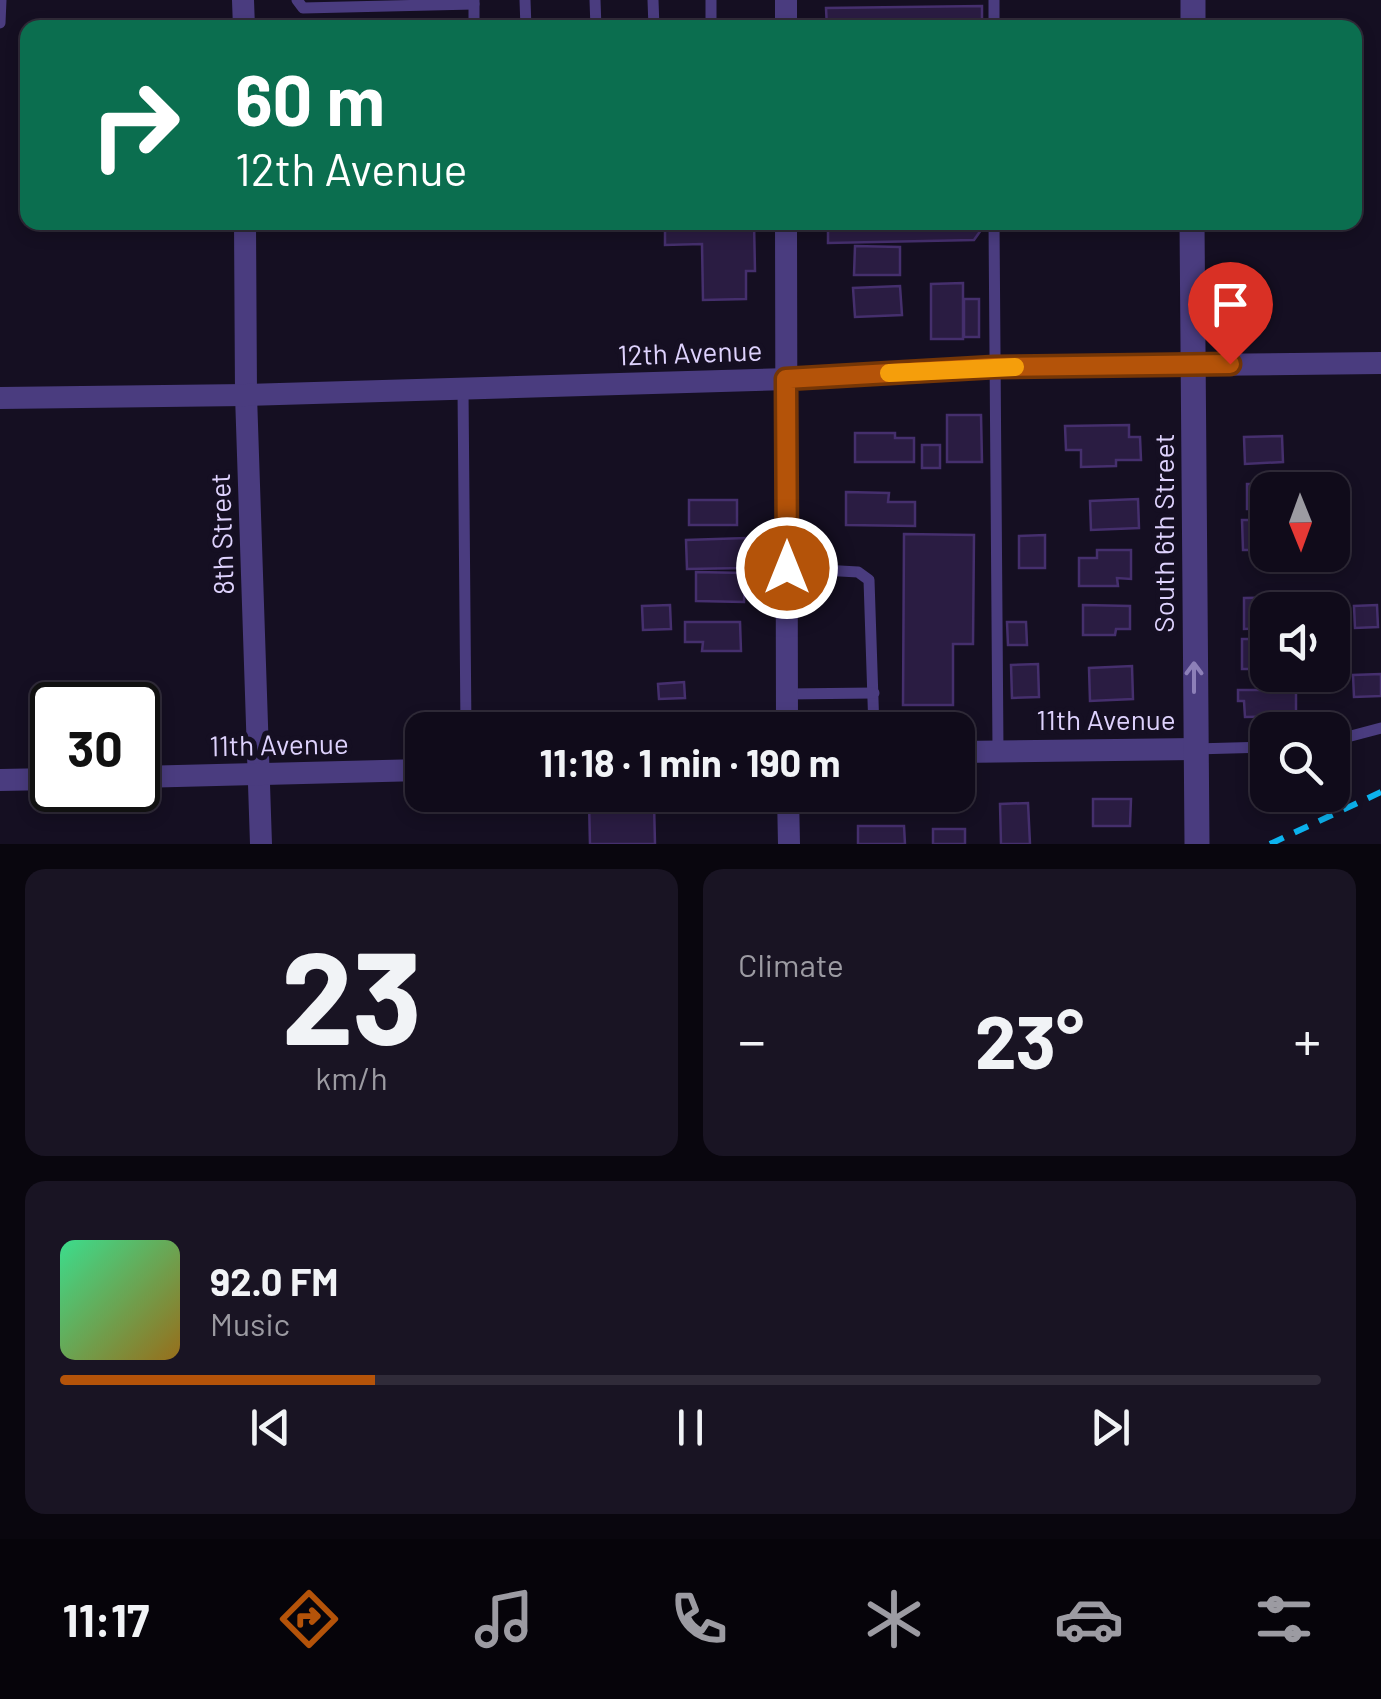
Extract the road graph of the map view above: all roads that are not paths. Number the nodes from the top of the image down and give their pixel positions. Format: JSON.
{"nodes":[{"id":1,"x":1,"y":0,"type":"edge"},
{"id":2,"x":297,"y":0,"type":"edge"},
{"id":3,"x":474,"y":2,"type":"edge"},
{"id":4,"x":0,"y":23,"type":"edge"},
{"id":5,"x":245,"y":230,"type":"edge"},
{"id":6,"x":786,"y":230,"type":"edge"},
{"id":7,"x":994,"y":230,"type":"edge"},
{"id":8,"x":1192,"y":230,"type":"edge"},
{"id":9,"x":1381,"y":363,"type":"edge"},
{"id":10,"x":1192,"y":364,"type":"junction"},
{"id":11,"x":994,"y":367,"type":"junction"},
{"id":12,"x":786,"y":379,"type":"junction"},
{"id":13,"x":463,"y":388,"type":"junction"},
{"id":14,"x":246,"y":395,"type":"junction"},
{"id":15,"x":0,"y":398,"type":"edge"},
{"id":16,"x":787,"y":568,"type":"junction"},
{"id":17,"x":874,"y":693,"type":"junction"},
{"id":18,"x":786,"y":694,"type":"junction"},
{"id":19,"x":466,"y":712,"type":"edge"},
{"id":20,"x":786,"y":712,"type":"edge"},
{"id":21,"x":874,"y":712,"type":"edge"},
{"id":22,"x":1381,"y":728,"type":"edge"},
{"id":23,"x":1350,"y":737,"type":"edge"},
{"id":24,"x":1250,"y":747,"type":"edge"},
{"id":25,"x":1194,"y":749,"type":"junction"},
{"id":26,"x":998,"y":750,"type":"junction"},
{"id":27,"x":975,"y":751,"type":"edge"},
{"id":28,"x":405,"y":770,"type":"edge"},
{"id":29,"x":260,"y":774,"type":"junction"},
{"id":30,"x":160,"y":776,"type":"edge"},
{"id":31,"x":30,"y":779,"type":"edge"},
{"id":32,"x":0,"y":780,"type":"edge"},
{"id":33,"x":788,"y":812,"type":"edge"},
{"id":34,"x":261,"y":844,"type":"edge"},
{"id":35,"x":789,"y":844,"type":"edge"},
{"id":36,"x":1196,"y":844,"type":"edge"}],
"edges":[{"from":1,"to":4,"type":"lane"},
{"from":2,"to":3,"type":"lane"},
{"from":5,"to":14,"type":"street","name":"8th Street"},
{"from":6,"to":12,"type":"street"},
{"from":7,"to":11,"type":"lane"},
{"from":8,"to":10,"type":"street","name":"South 6th Street"},
{"from":9,"to":10,"type":"street","name":"12th Avenue"},
{"from":10,"to":11,"type":"street","name":"12th Avenue"},
{"from":25,"to":10,"type":"street","name":"South 6th Street","one_way":true},
{"from":11,"to":12,"type":"street","name":"12th Avenue"},
{"from":11,"to":26,"type":"lane"},
{"from":12,"to":13,"type":"street","name":"12th Avenue"},
{"from":12,"to":16,"type":"street"},
{"from":13,"to":14,"type":"street","name":"12th Avenue"},
{"from":13,"to":19,"type":"lane"},
{"from":14,"to":15,"type":"street","name":"12th Avenue"},
{"from":14,"to":29,"type":"street","name":"8th Street"},
{"from":16,"to":17,"type":"lane"},
{"from":16,"to":18,"type":"street"},
{"from":17,"to":18,"type":"lane"},
{"from":17,"to":21,"type":"lane"},
{"from":18,"to":20,"type":"street"},
{"from":22,"to":23,"type":"lane"},
{"from":24,"to":25,"type":"lane"},
{"from":25,"to":26,"type":"street","name":"11th Avenue"},
{"from":25,"to":36,"type":"street","name":"South 6th Street"},
{"from":26,"to":27,"type":"street","name":"11th Avenue"},
{"from":28,"to":29,"type":"street","name":"11th Avenue"},
{"from":29,"to":30,"type":"street","name":"11th Avenue"},
{"from":29,"to":34,"type":"street","name":"8th Street"},
{"from":31,"to":32,"type":"street"},
{"from":33,"to":35,"type":"street"}]}
